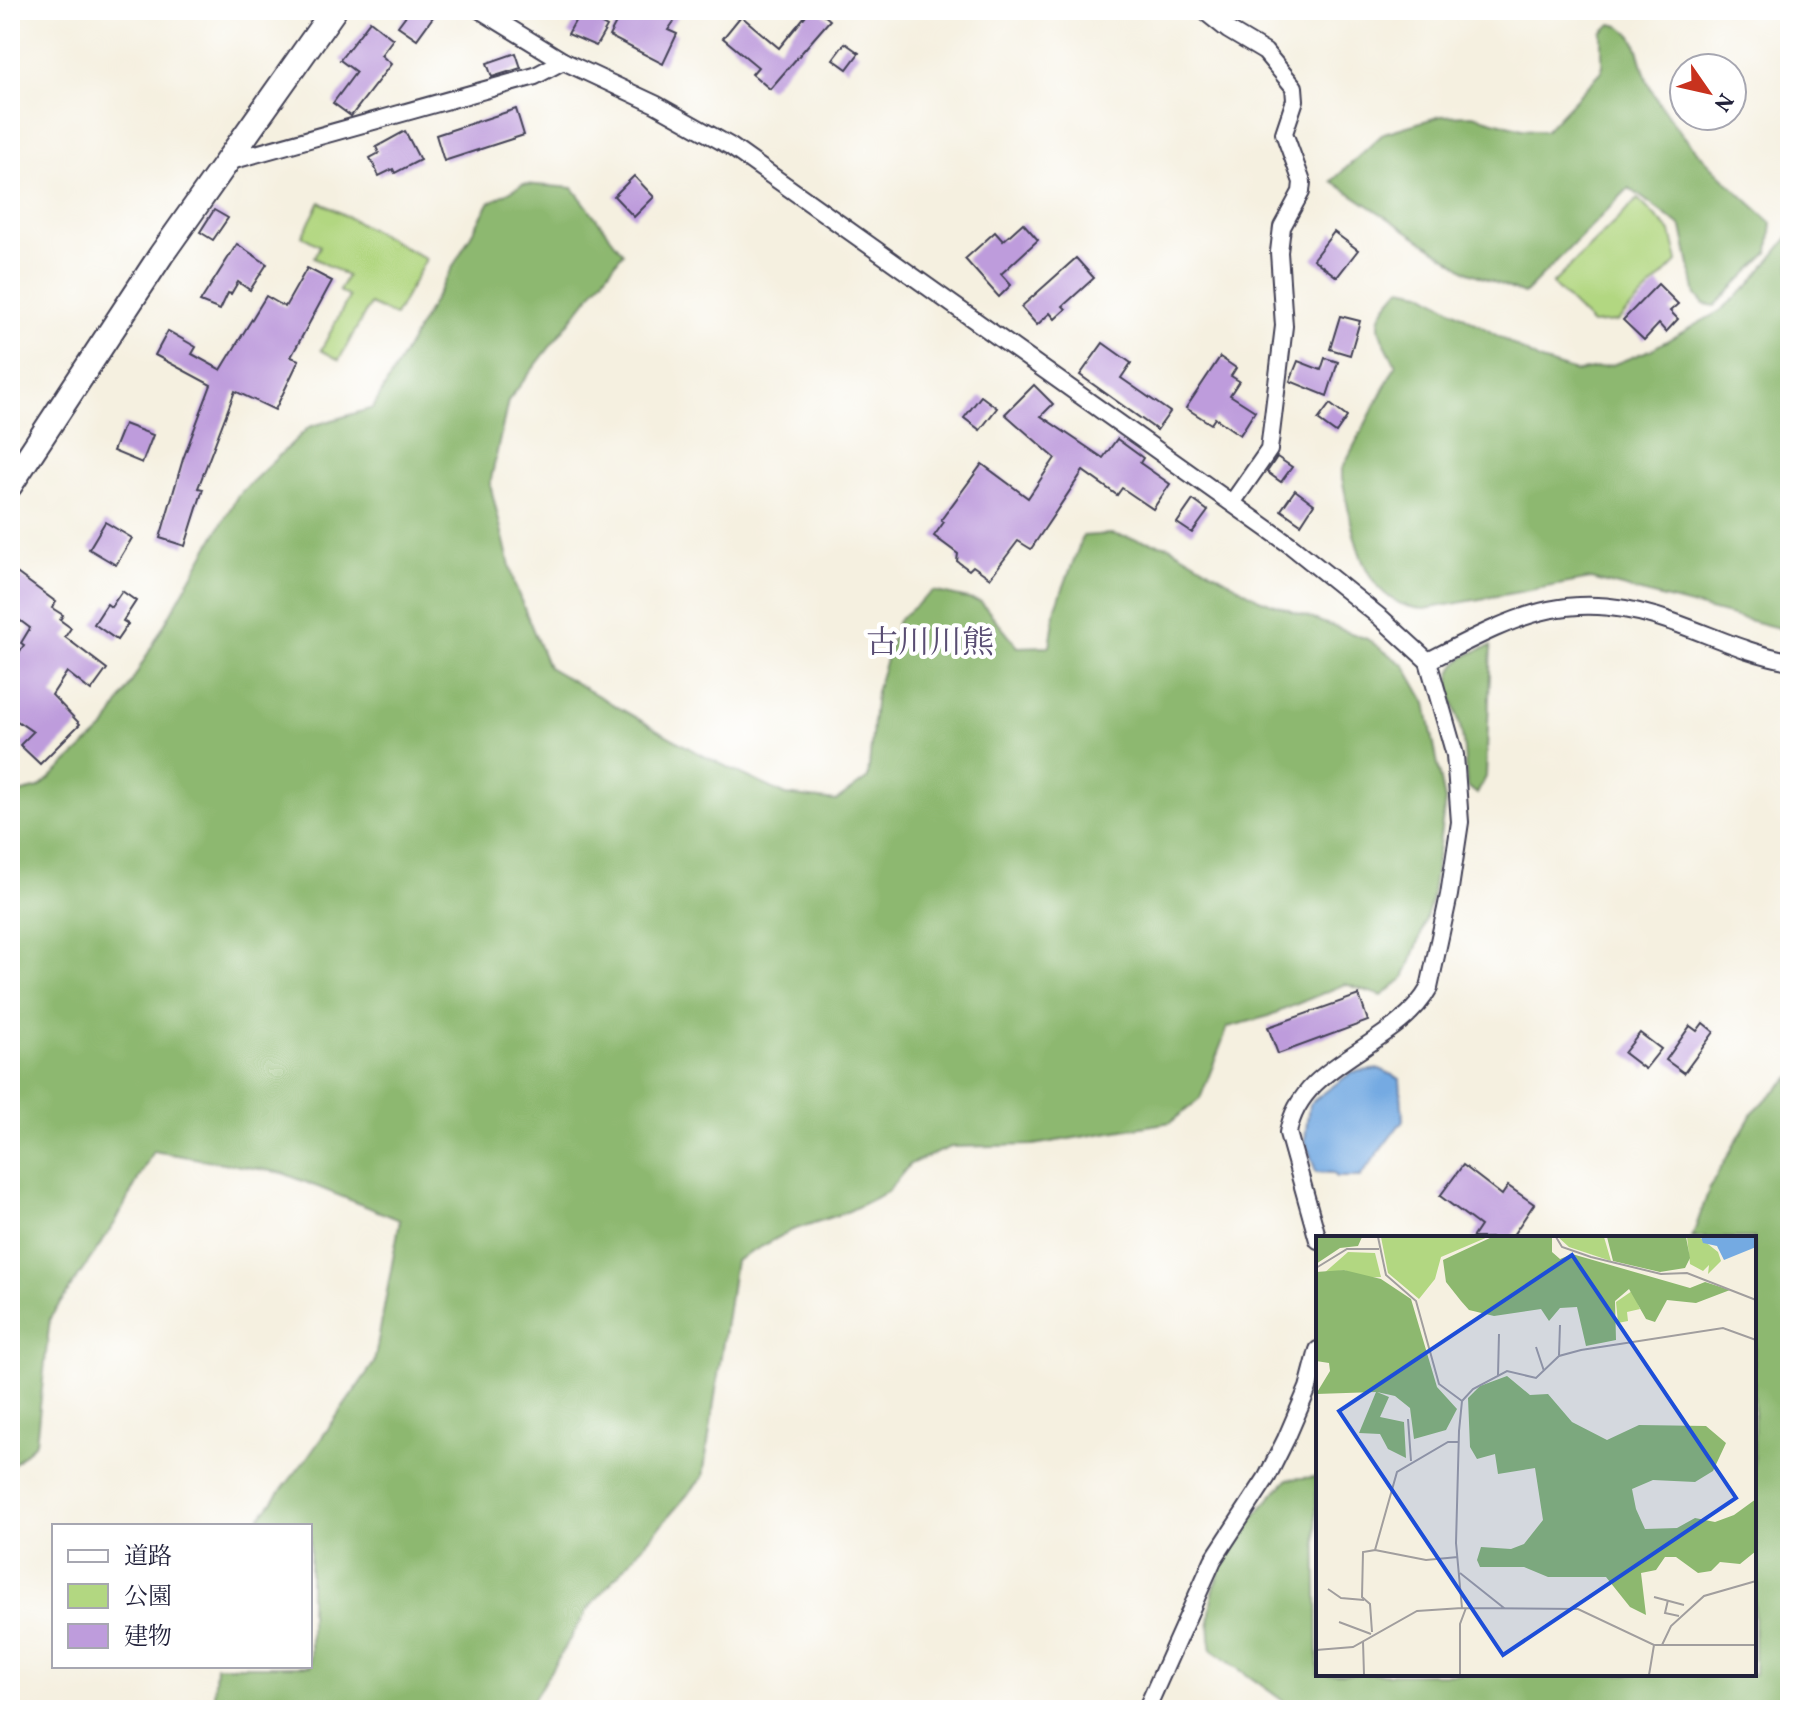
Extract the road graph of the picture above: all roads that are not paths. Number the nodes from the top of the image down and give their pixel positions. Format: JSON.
{"nodes":[{"id":1,"x":334,"y":10,"type":"edge"},
{"id":2,"x":480,"y":10,"type":"edge"},
{"id":3,"x":1203,"y":10,"type":"edge"},
{"id":4,"x":563,"y":61,"type":"junction"},
{"id":5,"x":227,"y":162,"type":"junction"},
{"id":6,"x":10,"y":485,"type":"edge"},
{"id":7,"x":1232,"y":503,"type":"junction"},
{"id":8,"x":1428,"y":661,"type":"junction"},
{"id":9,"x":1790,"y":661,"type":"edge"},
{"id":10,"x":1317,"y":1236,"type":"edge"},
{"id":11,"x":1316,"y":1358,"type":"edge"},
{"id":12,"x":1146,"y":1710,"type":"edge"}],
"edges":[{"from":1,"to":5,"type":"street"},
{"from":2,"to":4,"type":"street"},
{"from":3,"to":7,"type":"street"},
{"from":4,"to":5,"type":"street"},
{"from":4,"to":7,"type":"street"},
{"from":5,"to":6,"type":"street"},
{"from":7,"to":8,"type":"street"},
{"from":8,"to":9,"type":"street"},
{"from":8,"to":10,"type":"street"},
{"from":11,"to":12,"type":"street"}]}
